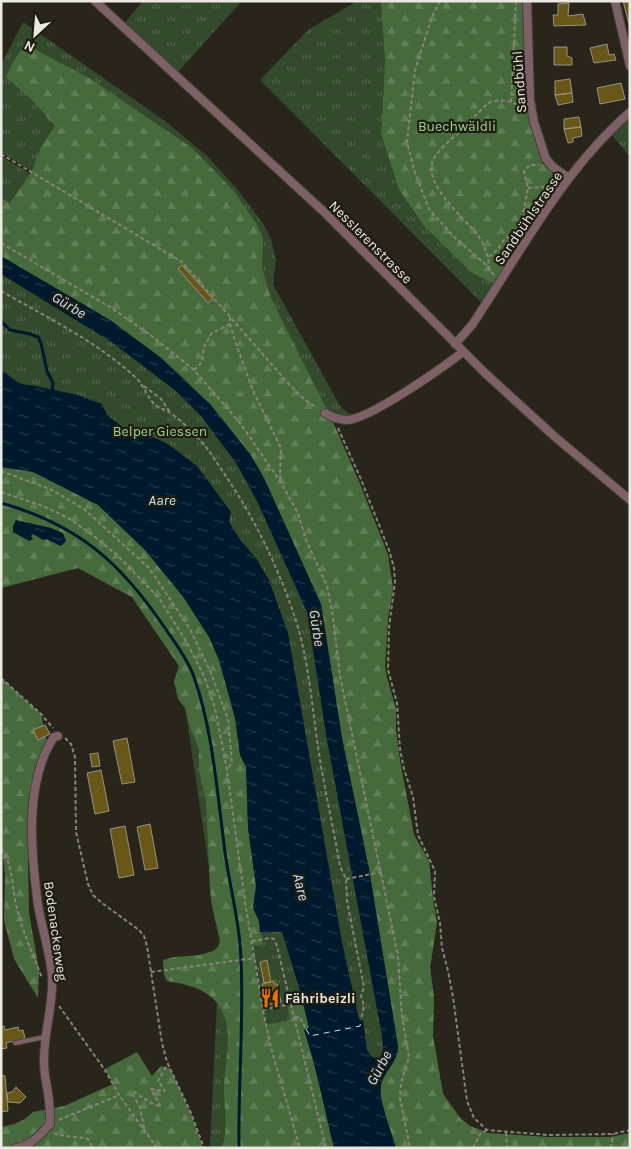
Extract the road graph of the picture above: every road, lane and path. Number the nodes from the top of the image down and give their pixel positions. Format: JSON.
{"nodes":[{"id":1,"x":95,"y":1,"type":"edge"},
{"id":2,"x":440,"y":1,"type":"edge"},
{"id":3,"x":516,"y":1,"type":"edge"},
{"id":4,"x":528,"y":1,"type":"edge"},
{"id":5,"x":614,"y":1,"type":"edge"},
{"id":6,"x":630,"y":66,"type":"edge"},
{"id":7,"x":511,"y":102,"type":"junction"},
{"id":8,"x":532,"y":111,"type":"junction"},
{"id":9,"x":630,"y":112,"type":"edge"},
{"id":10,"x":1,"y":154,"type":"edge"},
{"id":11,"x":551,"y":164,"type":"junction"},
{"id":12,"x":569,"y":178,"type":"junction"},
{"id":13,"x":562,"y":187,"type":"junction"},
{"id":14,"x":528,"y":188,"type":"junction"},
{"id":15,"x":1,"y":243,"type":"edge"},
{"id":16,"x":489,"y":258,"type":"junction"},
{"id":17,"x":489,"y":270,"type":"junction"},
{"id":18,"x":497,"y":287,"type":"junction"},
{"id":19,"x":1,"y":290,"type":"edge"},
{"id":20,"x":230,"y":316,"type":"junction"},
{"id":21,"x":230,"y":324,"type":"junction"},
{"id":22,"x":455,"y":344,"type":"junction"},
{"id":23,"x":463,"y":352,"type":"junction"},
{"id":24,"x":194,"y":370,"type":"junction"},
{"id":25,"x":144,"y":386,"type":"junction"},
{"id":26,"x":170,"y":412,"type":"junction"},
{"id":27,"x":325,"y":413,"type":"joint"},
{"id":28,"x":339,"y":419,"type":"junction"},
{"id":29,"x":1,"y":471,"type":"edge"},
{"id":30,"x":280,"y":481,"type":"junction"},
{"id":31,"x":1,"y":492,"type":"edge"},
{"id":32,"x":630,"y":500,"type":"edge"},
{"id":33,"x":1,"y":678,"type":"edge"},
{"id":34,"x":58,"y":736,"type":"junction"},
{"id":35,"x":227,"y":770,"type":"junction"},
{"id":36,"x":1,"y":849,"type":"edge"},
{"id":37,"x":380,"y":872,"type":"junction"},
{"id":38,"x":347,"y":879,"type":"junction"},
{"id":39,"x":252,"y":941,"type":"junction"},
{"id":40,"x":254,"y":958,"type":"junction"},
{"id":41,"x":151,"y":972,"type":"junction"},
{"id":42,"x":51,"y":994,"type":"junction"},
{"id":43,"x":290,"y":1002,"type":"junction"},
{"id":44,"x":263,"y":1010,"type":"junction"},
{"id":45,"x":295,"y":1018,"type":"junction"},
{"id":46,"x":361,"y":1020,"type":"dead end"},
{"id":47,"x":306,"y":1029,"type":"dead end"},
{"id":48,"x":46,"y":1037,"type":"junction"},
{"id":49,"x":15,"y":1043,"type":"dead end"},
{"id":50,"x":167,"y":1062,"type":"junction"},
{"id":51,"x":119,"y":1096,"type":"junction"},
{"id":52,"x":48,"y":1126,"type":"junction"},
{"id":53,"x":144,"y":1130,"type":"junction"},
{"id":54,"x":487,"y":1130,"type":"junction"},
{"id":55,"x":630,"y":1130,"type":"edge"},
{"id":56,"x":506,"y":1132,"type":"junction"},
{"id":57,"x":613,"y":1134,"type":"junction"},
{"id":58,"x":16,"y":1148,"type":"edge"},
{"id":59,"x":92,"y":1148,"type":"edge"},
{"id":60,"x":157,"y":1148,"type":"edge"},
{"id":61,"x":204,"y":1148,"type":"edge"},
{"id":62,"x":300,"y":1148,"type":"edge"},
{"id":63,"x":326,"y":1148,"type":"edge"},
{"id":64,"x":410,"y":1148,"type":"edge"},
{"id":65,"x":473,"y":1148,"type":"edge"},
{"id":66,"x":507,"y":1148,"type":"edge"},
{"id":67,"x":610,"y":1148,"type":"edge"}],
"edges":[{"from":1,"to":22,"type":"street","name":"Nesslerenstrasse"},
{"from":2,"to":17,"type":"path"},
{"from":3,"to":7,"type":"path"},
{"from":4,"to":8,"type":"street","name":"Sandbühl"},
{"from":5,"to":6,"type":"street"},
{"from":7,"to":8,"type":"path"},
{"from":7,"to":16,"type":"path"},
{"from":8,"to":11,"type":"street","name":"Sandbühl"},
{"from":9,"to":12,"type":"street","name":"Sandbühlstrasse"},
{"from":10,"to":20,"type":"path"},
{"from":11,"to":12,"type":"street","name":"Sandbühl"},
{"from":11,"to":14,"type":"path"},
{"from":12,"to":13,"type":"street","name":"Sandbühlstrasse"},
{"from":13,"to":14,"type":"path"},
{"from":13,"to":18,"type":"street","name":"Sandbühlstrasse"},
{"from":14,"to":16,"type":"path"},
{"from":15,"to":24,"type":"path"},
{"from":16,"to":17,"type":"path"},
{"from":17,"to":18,"type":"path"},
{"from":18,"to":22,"type":"street","name":"Sandbühlstrasse"},
{"from":19,"to":25,"type":"path"},
{"from":20,"to":21,"type":"path"},
{"from":20,"to":27,"type":"path"},
{"from":21,"to":24,"type":"path"},
{"from":21,"to":30,"type":"path"},
{"from":22,"to":23,"type":"street","name":"Nesslerenstrasse"},
{"from":23,"to":28,"type":"street"},
{"from":23,"to":32,"type":"street","name":"Nesslerenstrasse"},
{"from":24,"to":30,"type":"path"},
{"from":25,"to":26,"type":"path"},
{"from":25,"to":26,"type":"path"},
{"from":26,"to":38,"type":"path"},
{"from":27,"to":28,"type":"street"},
{"from":28,"to":54,"type":"path"},
{"from":29,"to":35,"type":"path"},
{"from":30,"to":37,"type":"path"},
{"from":31,"to":35,"type":"path"},
{"from":33,"to":34,"type":"path"},
{"from":34,"to":41,"type":"path"},
{"from":34,"to":42,"type":"street","name":"Bodenackerweg"},
{"from":35,"to":39,"type":"path"},
{"from":36,"to":42,"type":"path"},
{"from":37,"to":38,"type":"path"},
{"from":37,"to":64,"type":"path"},
{"from":38,"to":46,"type":"path"},
{"from":39,"to":40,"type":"path"},
{"from":39,"to":43,"type":"path"},
{"from":40,"to":41,"type":"path"},
{"from":40,"to":44,"type":"path"},
{"from":41,"to":50,"type":"path"},
{"from":42,"to":48,"type":"street","name":"Bodenackerweg"},
{"from":42,"to":51,"type":"path"},
{"from":43,"to":44,"type":"path"},
{"from":43,"to":45,"type":"path"},
{"from":44,"to":62,"type":"path"},
{"from":45,"to":47,"type":"path"},
{"from":45,"to":63,"type":"path"},
{"from":48,"to":49,"type":"lane"},
{"from":48,"to":52,"type":"street","name":"Bodenackerweg"},
{"from":50,"to":53,"type":"path"},
{"from":50,"to":61,"type":"path"},
{"from":51,"to":52,"type":"path"},
{"from":51,"to":53,"type":"path"},
{"from":52,"to":58,"type":"street"},
{"from":52,"to":59,"type":"path"},
{"from":53,"to":60,"type":"path"},
{"from":54,"to":56,"type":"path"},
{"from":54,"to":65,"type":"path"},
{"from":55,"to":57,"type":"path"},
{"from":56,"to":57,"type":"path"},
{"from":56,"to":66,"type":"path"},
{"from":57,"to":67,"type":"path"}]}
